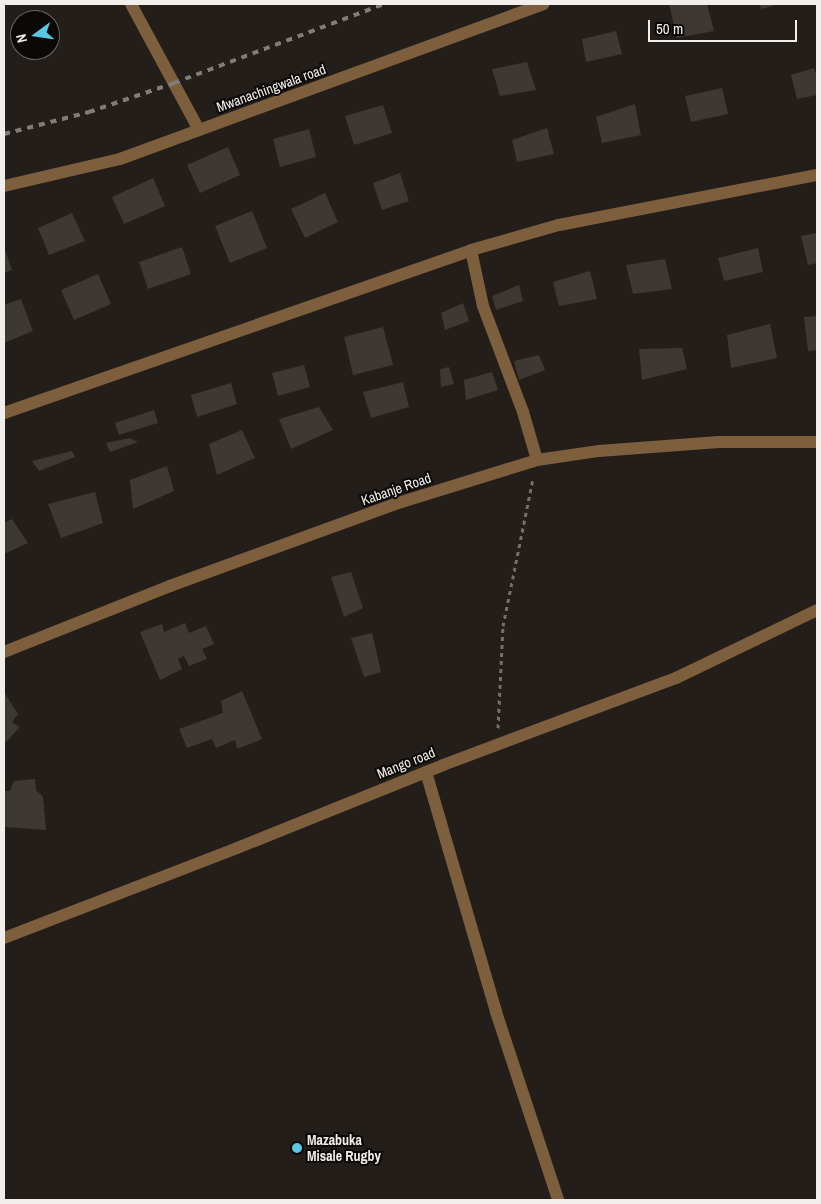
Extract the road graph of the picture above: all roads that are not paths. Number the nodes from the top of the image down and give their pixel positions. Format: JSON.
{"nodes":[{"id":1,"x":131,"y":4,"type":"edge"},
{"id":2,"x":543,"y":4,"type":"edge"},
{"id":3,"x":199,"y":130,"type":"junction"},
{"id":4,"x":817,"y":175,"type":"edge"},
{"id":5,"x":4,"y":186,"type":"edge"},
{"id":6,"x":471,"y":250,"type":"junction"},
{"id":7,"x":4,"y":413,"type":"edge"},
{"id":8,"x":817,"y":442,"type":"edge"},
{"id":9,"x":537,"y":460,"type":"junction"},
{"id":10,"x":817,"y":610,"type":"edge"},
{"id":11,"x":4,"y":652,"type":"edge"},
{"id":12,"x":426,"y":772,"type":"junction"},
{"id":13,"x":4,"y":938,"type":"edge"},
{"id":14,"x":558,"y":1200,"type":"edge"}],
"edges":[{"from":1,"to":3,"type":"street"},
{"from":2,"to":3,"type":"street","name":"Mwanachingwala road"},
{"from":3,"to":5,"type":"street","name":"Mwanachingwala road"},
{"from":4,"to":6,"type":"street"},
{"from":6,"to":7,"type":"street"},
{"from":6,"to":9,"type":"street"},
{"from":8,"to":9,"type":"street","name":"Kabanje Road"},
{"from":9,"to":11,"type":"street","name":"Kabanje Road"},
{"from":10,"to":12,"type":"street","name":"Mango road"},
{"from":12,"to":13,"type":"street","name":"Mango road"},
{"from":12,"to":14,"type":"street"}]}
